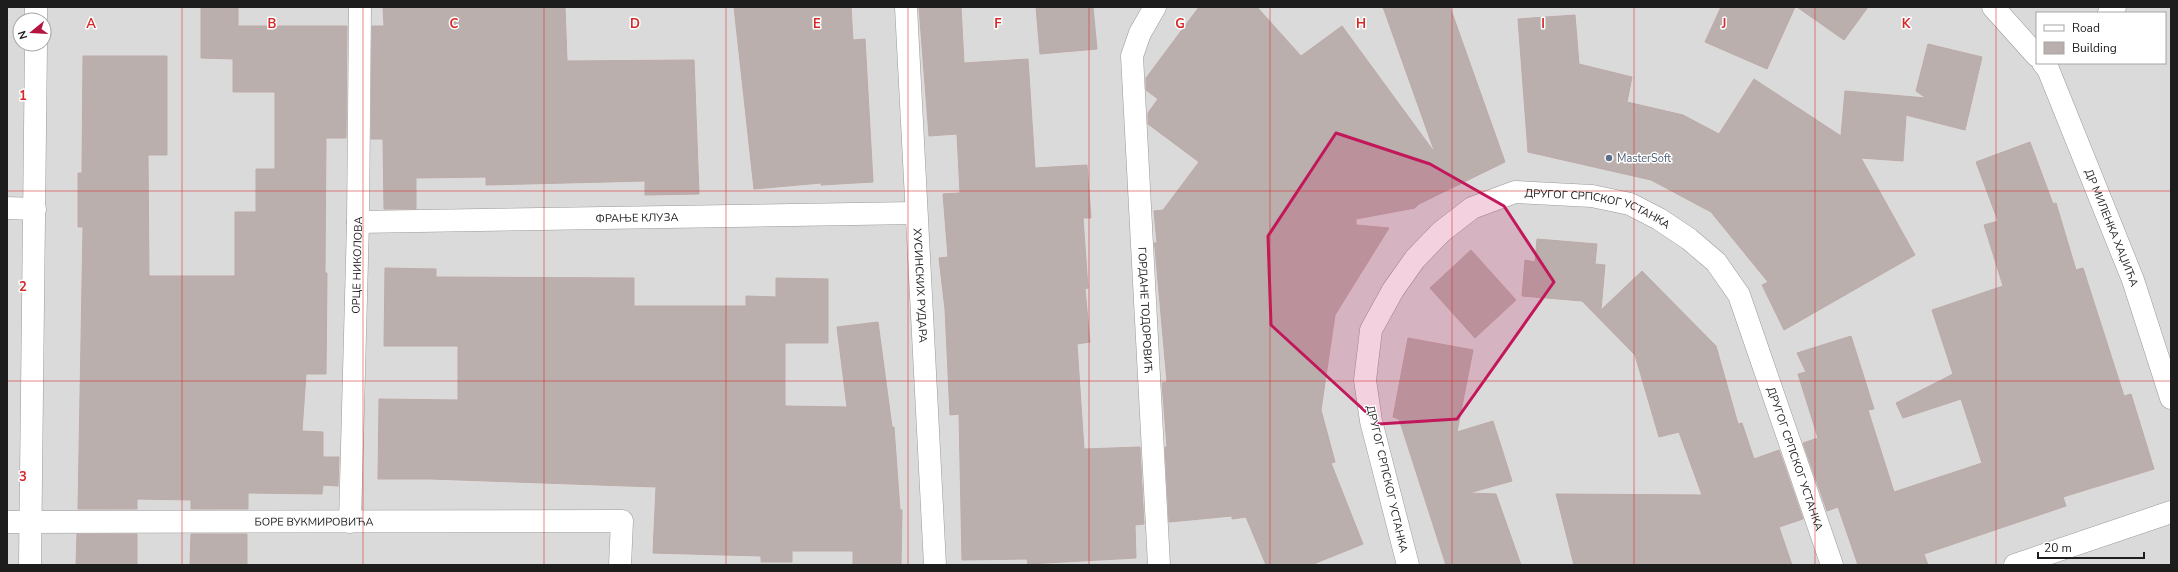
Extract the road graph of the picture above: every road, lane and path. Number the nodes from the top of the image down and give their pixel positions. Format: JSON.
{"nodes":[{"id":1,"x":360,"y":7,"type":"edge"},
{"id":2,"x":906,"y":7,"type":"edge"},
{"id":3,"x":1155,"y":7,"type":"edge"},
{"id":4,"x":1993,"y":7,"type":"edge"},
{"id":5,"x":36,"y":52,"type":"edge"},
{"id":6,"x":2036,"y":53,"type":"edge"},
{"id":7,"x":2045,"y":64,"type":"edge"},
{"id":8,"x":7,"y":208,"type":"edge"},
{"id":9,"x":35,"y":209,"type":"junction"},
{"id":10,"x":915,"y":213,"type":"junction"},
{"id":11,"x":358,"y":222,"type":"junction"},
{"id":12,"x":2171,"y":398,"type":"edge"},
{"id":13,"x":2171,"y":512,"type":"edge"},
{"id":14,"x":7,"y":522,"type":"edge"},
{"id":15,"x":350,"y":522,"type":"junction"},
{"id":16,"x":31,"y":523,"type":"junction"},
{"id":17,"x":30,"y":565,"type":"edge"},
{"id":18,"x":620,"y":565,"type":"edge"},
{"id":19,"x":935,"y":565,"type":"edge"},
{"id":20,"x":1159,"y":565,"type":"edge"},
{"id":21,"x":1408,"y":565,"type":"edge"},
{"id":22,"x":1832,"y":565,"type":"edge"},
{"id":23,"x":2015,"y":565,"type":"edge"}],
"edges":[{"from":1,"to":11,"type":"street","name":"ОРЦЕ НИКОЛОВА"},
{"from":2,"to":10,"type":"street","name":"ХУСИНСКИХ РУДАРА"},
{"from":3,"to":20,"type":"street","name":"ГОРДАНЕ ТОДОРОВИЋ"},
{"from":4,"to":6,"type":"street","name":"ДР МИЛЕНКА ХАЏИЋА"},
{"from":5,"to":9,"type":"street"},
{"from":7,"to":12,"type":"street","name":"ДР МИЛЕНКА ХАЏИЋА"},
{"from":8,"to":9,"type":"street"},
{"from":9,"to":16,"type":"street"},
{"from":10,"to":11,"type":"street","name":"ФРАЊЕ КЛУЗА"},
{"from":10,"to":19,"type":"street","name":"ХУСИНСКИХ РУДАРА"},
{"from":11,"to":15,"type":"street","name":"ОРЦЕ НИКОЛОВА"},
{"from":13,"to":23,"type":"street"},
{"from":14,"to":16,"type":"street","name":"БОРЕ ВУКМИРОВИЋА"},
{"from":15,"to":16,"type":"street","name":"БОРЕ ВУКМИРОВИЋА"},
{"from":15,"to":18,"type":"street","name":"БОРЕ ВУКМИРОВИЋА"},
{"from":16,"to":17,"type":"street"},
{"from":21,"to":22,"type":"street","name":"ДРУГОГ СРПСКОГ УСТАНКА"}]}
